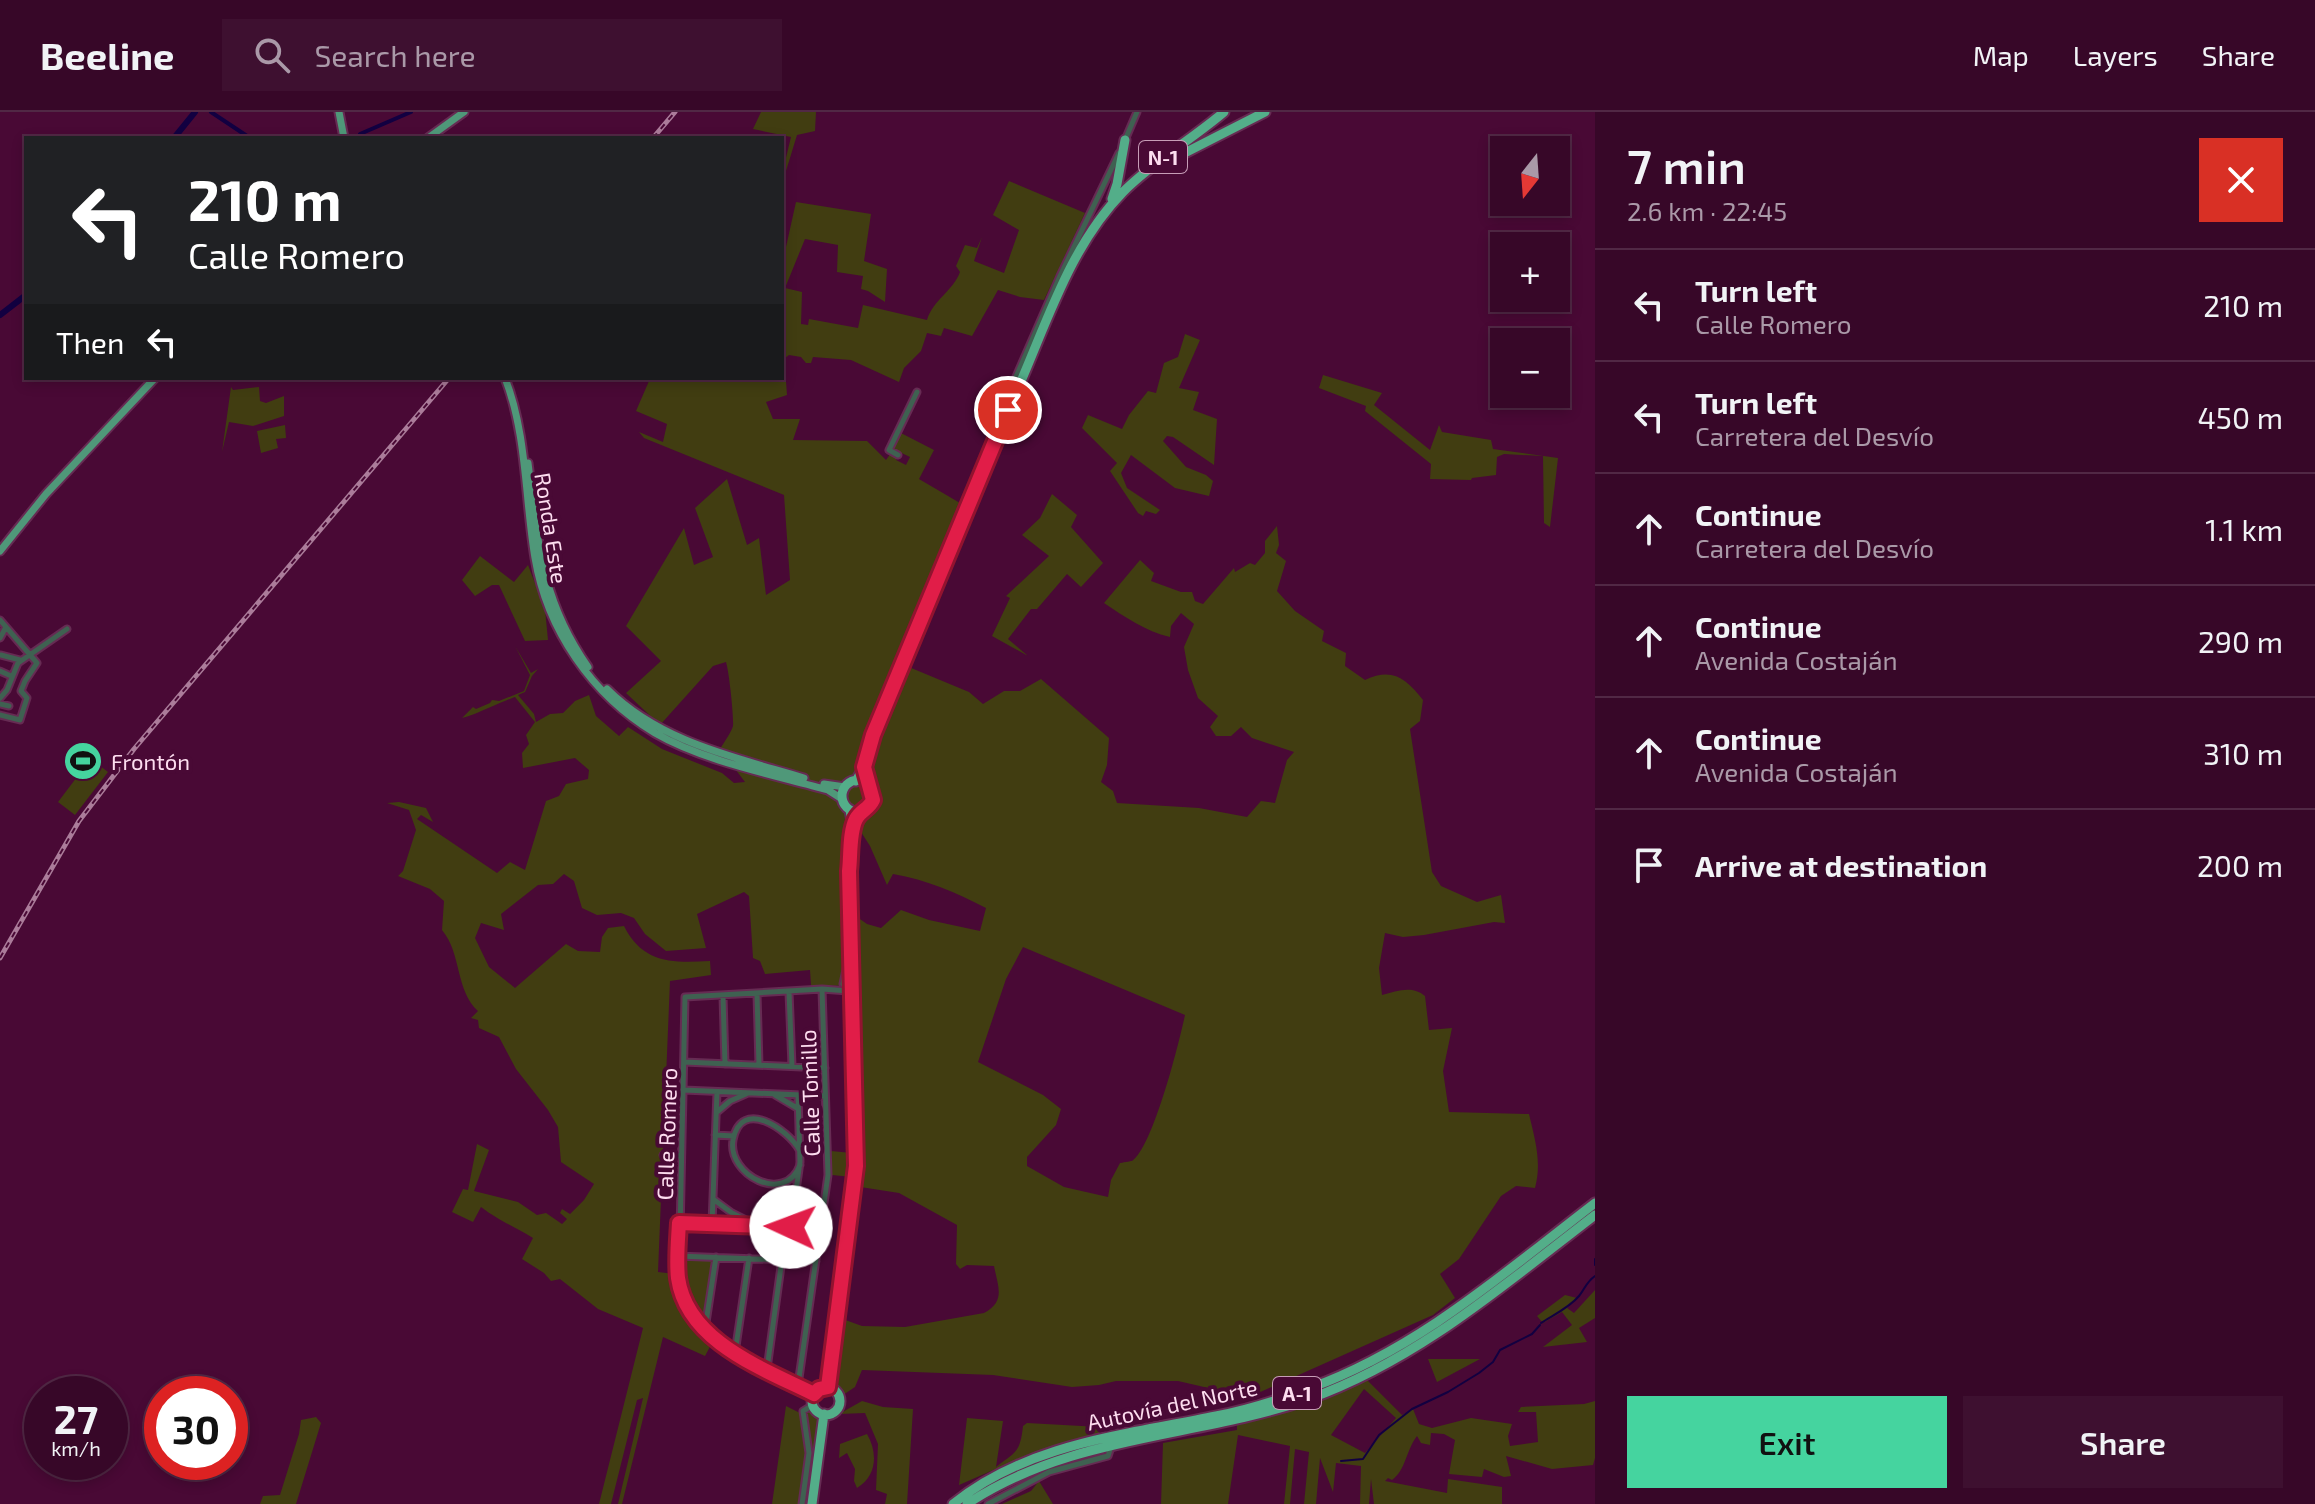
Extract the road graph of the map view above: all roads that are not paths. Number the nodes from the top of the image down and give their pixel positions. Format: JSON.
{"nodes":[{"id":1,"x":342,"y":112,"type":"edge"},
{"id":2,"x":464,"y":112,"type":"edge"},
{"id":3,"x":1137,"y":112,"type":"edge"},
{"id":4,"x":1224,"y":112,"type":"edge"},
{"id":5,"x":1265,"y":112,"type":"edge"},
{"id":6,"x":346,"y":136,"type":"edge"},
{"id":7,"x":431,"y":136,"type":"edge"},
{"id":8,"x":1125,"y":140,"type":"junction"},
{"id":9,"x":1106,"y":211,"type":"junction"},
{"id":10,"x":1076,"y":250,"type":"junction"},
{"id":11,"x":153,"y":380,"type":"edge"},
{"id":12,"x":508,"y":380,"type":"edge"},
{"id":13,"x":508,"y":380,"type":"edge"},
{"id":14,"x":917,"y":392,"type":"dead end"},
{"id":15,"x":898,"y":455,"type":"dead end"},
{"id":16,"x":0,"y":551,"type":"edge"},
{"id":17,"x":0,"y":620,"type":"edge"},
{"id":18,"x":6,"y":627,"type":"junction"},
{"id":19,"x":67,"y":629,"type":"dead end"},
{"id":20,"x":0,"y":638,"type":"edge"},
{"id":21,"x":0,"y":646,"type":"edge"},
{"id":22,"x":30,"y":654,"type":"junction"},
{"id":23,"x":0,"y":656,"type":"edge"},
{"id":24,"x":21,"y":660,"type":"junction"},
{"id":25,"x":0,"y":671,"type":"edge"},
{"id":26,"x":11,"y":676,"type":"junction"},
{"id":27,"x":7,"y":690,"type":"junction"},
{"id":28,"x":27,"y":697,"type":"junction"},
{"id":29,"x":0,"y":701,"type":"edge"},
{"id":30,"x":9,"y":706,"type":"dead end"},
{"id":31,"x":0,"y":715,"type":"edge"},
{"id":32,"x":864,"y":767,"type":"junction"},
{"id":33,"x":856,"y":781,"type":"junction"},
{"id":34,"x":867,"y":784,"type":"junction"},
{"id":35,"x":845,"y":787,"type":"junction"},
{"id":36,"x":842,"y":799,"type":"junction"},
{"id":37,"x":850,"y":810,"type":"junction"},
{"id":38,"x":861,"y":812,"type":"junction"},
{"id":39,"x":853,"y":827,"type":"junction"},
{"id":40,"x":822,"y":989,"type":"junction"},
{"id":41,"x":850,"y":991,"type":"junction"},
{"id":42,"x":789,"y":992,"type":"junction"},
{"id":43,"x":757,"y":994,"type":"junction"},
{"id":44,"x":723,"y":996,"type":"junction"},
{"id":45,"x":684,"y":1062,"type":"junction"},
{"id":46,"x":725,"y":1064,"type":"junction"},
{"id":47,"x":759,"y":1065,"type":"junction"},
{"id":48,"x":792,"y":1066,"type":"junction"},
{"id":49,"x":825,"y":1068,"type":"junction"},
{"id":50,"x":684,"y":1090,"type":"junction"},
{"id":51,"x":717,"y":1092,"type":"junction"},
{"id":52,"x":751,"y":1093,"type":"junction"},
{"id":53,"x":769,"y":1093,"type":"junction"},
{"id":54,"x":798,"y":1095,"type":"junction"},
{"id":55,"x":825,"y":1096,"type":"junction"},
{"id":56,"x":798,"y":1108,"type":"junction"},
{"id":57,"x":716,"y":1113,"type":"junction"},
{"id":58,"x":715,"y":1135,"type":"junction"},
{"id":59,"x":734,"y":1136,"type":"junction"},
{"id":60,"x":800,"y":1151,"type":"junction"},
{"id":61,"x":663,"y":1155,"type":"dead end"},
{"id":62,"x":681,"y":1156,"type":"junction"},
{"id":63,"x":800,"y":1165,"type":"junction"},
{"id":64,"x":713,"y":1199,"type":"junction"},
{"id":65,"x":1595,"y":1203,"type":"edge"},
{"id":66,"x":1595,"y":1215,"type":"edge"},
{"id":67,"x":679,"y":1223,"type":"junction"},
{"id":68,"x":712,"y":1224,"type":"junction"},
{"id":69,"x":759,"y":1226,"type":"junction"},
{"id":70,"x":791,"y":1227,"type":"junction"},
{"id":71,"x":821,"y":1228,"type":"junction"},
{"id":72,"x":677,"y":1256,"type":"junction"},
{"id":73,"x":716,"y":1257,"type":"junction"},
{"id":74,"x":749,"y":1258,"type":"junction"},
{"id":75,"x":782,"y":1259,"type":"junction"},
{"id":76,"x":816,"y":1261,"type":"junction"},
{"id":77,"x":705,"y":1330,"type":"junction"},
{"id":78,"x":735,"y":1353,"type":"junction"},
{"id":79,"x":767,"y":1369,"type":"junction"},
{"id":80,"x":798,"y":1385,"type":"junction"},
{"id":81,"x":828,"y":1387,"type":"junction"},
{"id":82,"x":814,"y":1394,"type":"junction"},
{"id":83,"x":813,"y":1405,"type":"junction"},
{"id":84,"x":824,"y":1414,"type":"junction"},
{"id":85,"x":1110,"y":1450,"type":"dead end"},
{"id":86,"x":961,"y":1502,"type":"edge"},
{"id":87,"x":802,"y":1504,"type":"edge"},
{"id":88,"x":813,"y":1504,"type":"edge"},
{"id":89,"x":946,"y":1504,"type":"edge"},
{"id":90,"x":988,"y":1504,"type":"edge"}],
"edges":[{"from":1,"to":6,"type":"main road"},
{"from":2,"to":7,"type":"main road"},
{"from":3,"to":8,"type":"street"},
{"from":4,"to":9,"type":"highway","number":"N-1"},
{"from":5,"to":9,"type":"highway","number":"N-1"},
{"from":8,"to":9,"type":"highway"},
{"from":8,"to":10,"type":"street"},
{"from":9,"to":10,"type":"highway"},
{"from":10,"to":32,"type":"highway"},
{"from":11,"to":16,"type":"main road"},
{"from":12,"to":35,"type":"main road","name":"Ronda Este"},
{"from":13,"to":36,"type":"main road","name":"Ronda Este"},
{"from":14,"to":15,"type":"street"},
{"from":17,"to":18,"type":"street"},
{"from":18,"to":20,"type":"street"},
{"from":18,"to":22,"type":"street"},
{"from":19,"to":22,"type":"street"},
{"from":21,"to":23,"type":"street"},
{"from":22,"to":24,"type":"street"},
{"from":22,"to":28,"type":"street"},
{"from":23,"to":24,"type":"street"},
{"from":24,"to":26,"type":"street"},
{"from":25,"to":26,"type":"street"},
{"from":26,"to":27,"type":"street"},
{"from":27,"to":28,"type":"street"},
{"from":27,"to":29,"type":"street"},
{"from":28,"to":31,"type":"street"},
{"from":29,"to":30,"type":"street"},
{"from":32,"to":33,"type":"highway"},
{"from":32,"to":34,"type":"highway"},
{"from":33,"to":34,"type":"highway"},
{"from":33,"to":35,"type":"highway"},
{"from":34,"to":38,"type":"highway"},
{"from":35,"to":36,"type":"highway"},
{"from":36,"to":37,"type":"highway"},
{"from":37,"to":38,"type":"highway"},
{"from":37,"to":39,"type":"highway"},
{"from":38,"to":39,"type":"highway"},
{"from":39,"to":41,"type":"highway"},
{"from":40,"to":41,"type":"street"},
{"from":40,"to":42,"type":"street"},
{"from":40,"to":49,"type":"street","name":"Calle Tomillo"},
{"from":41,"to":81,"type":"highway"},
{"from":42,"to":43,"type":"street"},
{"from":42,"to":48,"type":"street"},
{"from":43,"to":44,"type":"street"},
{"from":43,"to":47,"type":"street"},
{"from":44,"to":45,"type":"street","name":"Calle Romero"},
{"from":44,"to":46,"type":"street"},
{"from":45,"to":46,"type":"street"},
{"from":45,"to":50,"type":"street","name":"Calle Romero"},
{"from":46,"to":47,"type":"street"},
{"from":47,"to":48,"type":"street"},
{"from":48,"to":49,"type":"street"},
{"from":49,"to":55,"type":"street","name":"Calle Tomillo"},
{"from":50,"to":51,"type":"street"},
{"from":50,"to":62,"type":"street","name":"Calle Romero"},
{"from":51,"to":52,"type":"street"},
{"from":51,"to":57,"type":"street"},
{"from":52,"to":53,"type":"street"},
{"from":52,"to":57,"type":"street"},
{"from":53,"to":54,"type":"street"},
{"from":53,"to":56,"type":"street"},
{"from":54,"to":55,"type":"street"},
{"from":54,"to":56,"type":"street"},
{"from":55,"to":71,"type":"street","name":"Calle Tomillo"},
{"from":56,"to":60,"type":"street"},
{"from":57,"to":58,"type":"street"},
{"from":58,"to":59,"type":"street"},
{"from":58,"to":64,"type":"street"},
{"from":59,"to":60,"type":"street"},
{"from":59,"to":63,"type":"street"},
{"from":60,"to":63,"type":"street"},
{"from":61,"to":62,"type":"street"},
{"from":62,"to":67,"type":"street","name":"Calle Romero"},
{"from":63,"to":70,"type":"street"},
{"from":64,"to":68,"type":"street"},
{"from":64,"to":69,"type":"street"},
{"from":65,"to":86,"type":"highway","name":"Autovía del Norte","number":"A-1"},
{"from":66,"to":86,"type":"highway","name":"Autovía del Norte","number":"A-1"},
{"from":67,"to":68,"type":"street"},
{"from":67,"to":72,"type":"street","name":"Calle Romero"},
{"from":68,"to":69,"type":"street"},
{"from":69,"to":70,"type":"street"},
{"from":70,"to":71,"type":"street"},
{"from":71,"to":76,"type":"street","name":"Calle Tomillo"},
{"from":72,"to":73,"type":"street"},
{"from":72,"to":77,"type":"street","name":"Calle Romero"},
{"from":73,"to":74,"type":"street"},
{"from":73,"to":77,"type":"street"},
{"from":74,"to":75,"type":"street"},
{"from":74,"to":78,"type":"street"},
{"from":75,"to":76,"type":"street"},
{"from":75,"to":79,"type":"street"},
{"from":76,"to":80,"type":"street","name":"Calle Tomillo"},
{"from":77,"to":78,"type":"street","name":"Calle Romero"},
{"from":78,"to":79,"type":"street","name":"Calle Romero"},
{"from":79,"to":80,"type":"street","name":"Calle Romero"},
{"from":80,"to":82,"type":"street","name":"Calle Romero"},
{"from":81,"to":82,"type":"highway"},
{"from":81,"to":84,"type":"highway"},
{"from":82,"to":83,"type":"highway"},
{"from":83,"to":84,"type":"highway"},
{"from":83,"to":87,"type":"street"},
{"from":84,"to":88,"type":"highway"},
{"from":85,"to":90,"type":"street"},
{"from":86,"to":89,"type":"highway"}]}
